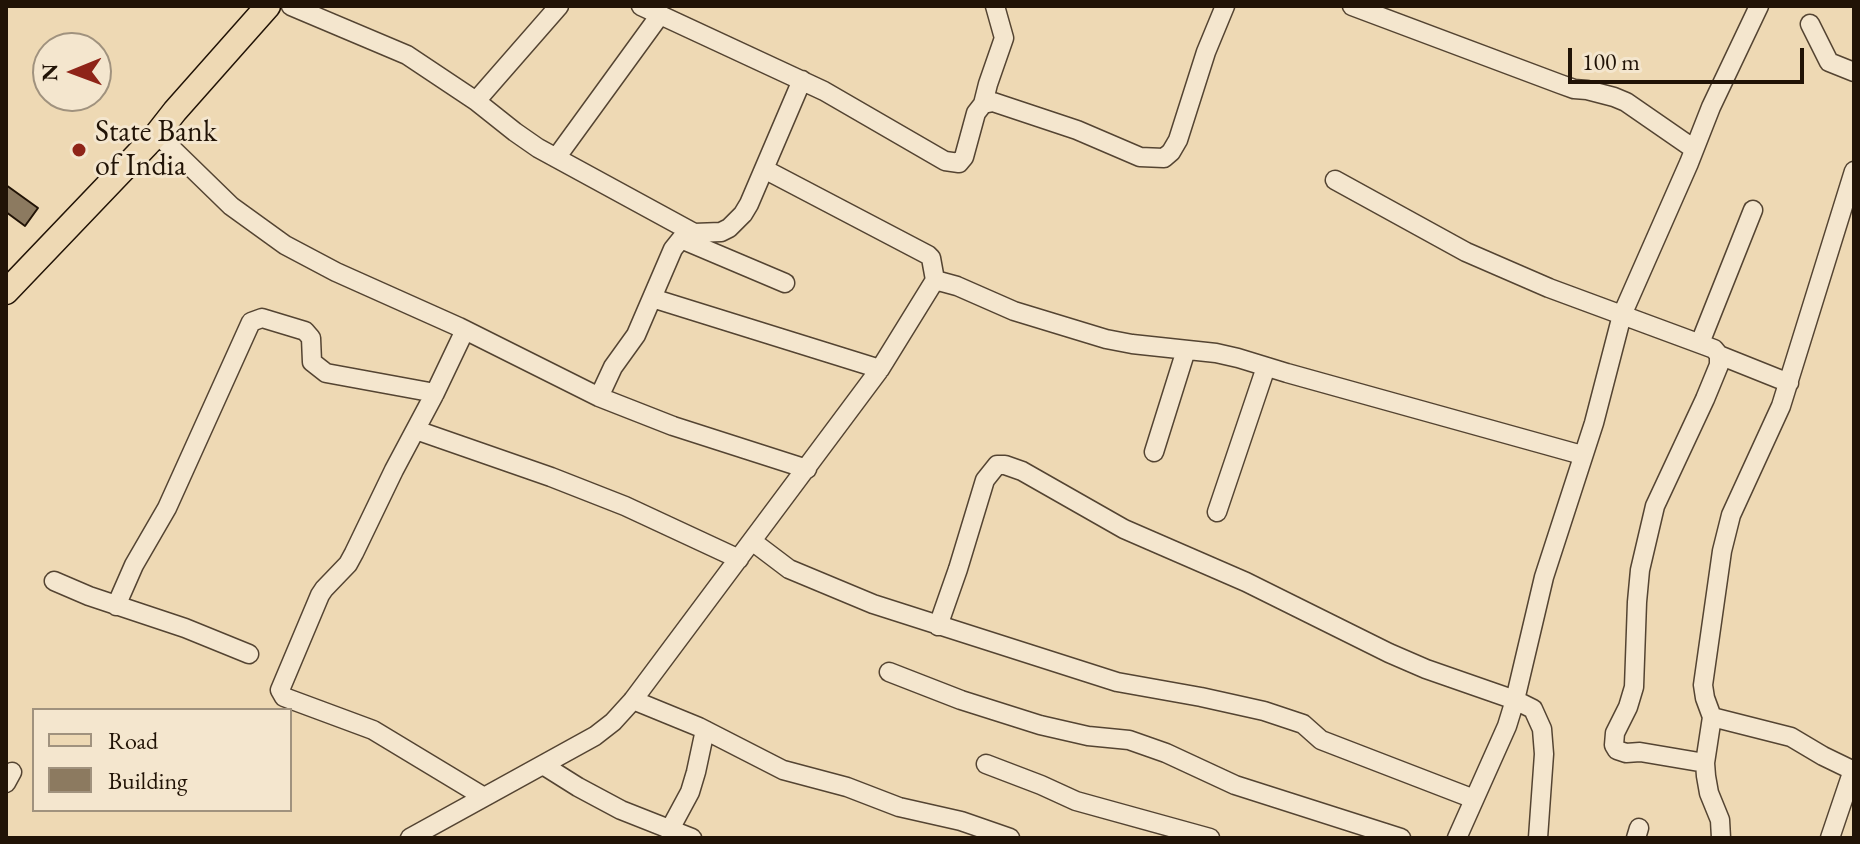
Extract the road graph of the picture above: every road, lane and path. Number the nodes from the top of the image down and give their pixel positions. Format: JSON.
{"nodes":[{"id":1,"x":268,"y":6,"type":"edge"},
{"id":2,"x":291,"y":6,"type":"edge"},
{"id":3,"x":559,"y":6,"type":"edge"},
{"id":4,"x":641,"y":6,"type":"edge"},
{"id":5,"x":995,"y":6,"type":"edge"},
{"id":6,"x":1225,"y":6,"type":"edge"},
{"id":7,"x":1352,"y":6,"type":"edge"},
{"id":8,"x":1759,"y":6,"type":"edge"},
{"id":9,"x":660,"y":15,"type":"junction"},
{"id":10,"x":1810,"y":24,"type":"dead end"},
{"id":11,"x":1854,"y":72,"type":"edge"},
{"id":12,"x":802,"y":80,"type":"junction"},
{"id":13,"x":476,"y":101,"type":"junction"},
{"id":14,"x":983,"y":104,"type":"junction"},
{"id":15,"x":157,"y":134,"type":"junction"},
{"id":16,"x":1694,"y":149,"type":"junction"},
{"id":17,"x":556,"y":158,"type":"junction"},
{"id":18,"x":764,"y":169,"type":"junction"},
{"id":19,"x":1854,"y":171,"type":"edge"},
{"id":20,"x":1335,"y":180,"type":"dead end"},
{"id":21,"x":1753,"y":210,"type":"dead end"},
{"id":22,"x":688,"y":236,"type":"junction"},
{"id":23,"x":935,"y":280,"type":"junction"},
{"id":24,"x":785,"y":283,"type":"dead end"},
{"id":25,"x":6,"y":292,"type":"edge"},
{"id":26,"x":652,"y":298,"type":"junction"},
{"id":27,"x":1622,"y":315,"type":"junction"},
{"id":28,"x":465,"y":330,"type":"junction"},
{"id":29,"x":1700,"y":343,"type":"junction"},
{"id":30,"x":1186,"y":350,"type":"junction"},
{"id":31,"x":1719,"y":355,"type":"junction"},
{"id":32,"x":1266,"y":367,"type":"junction"},
{"id":33,"x":880,"y":369,"type":"junction"},
{"id":34,"x":1789,"y":383,"type":"junction"},
{"id":35,"x":435,"y":393,"type":"junction"},
{"id":36,"x":599,"y":397,"type":"junction"},
{"id":37,"x":416,"y":430,"type":"junction"},
{"id":38,"x":1154,"y":452,"type":"dead end"},
{"id":39,"x":1582,"y":455,"type":"junction"},
{"id":40,"x":807,"y":469,"type":"junction"},
{"id":41,"x":1217,"y":512,"type":"dead end"},
{"id":42,"x":752,"y":541,"type":"junction"},
{"id":43,"x":739,"y":559,"type":"junction"},
{"id":44,"x":54,"y":581,"type":"dead end"},
{"id":45,"x":116,"y":606,"type":"junction"},
{"id":46,"x":938,"y":626,"type":"junction"},
{"id":47,"x":249,"y":654,"type":"dead end"},
{"id":48,"x":889,"y":672,"type":"dead end"},
{"id":49,"x":633,"y":700,"type":"junction"},
{"id":50,"x":1515,"y":700,"type":"junction"},
{"id":51,"x":1712,"y":717,"type":"junction"},
{"id":52,"x":705,"y":730,"type":"junction"},
{"id":53,"x":1705,"y":763,"type":"junction"},
{"id":54,"x":986,"y":764,"type":"dead end"},
{"id":55,"x":543,"y":765,"type":"junction"},
{"id":56,"x":1854,"y":770,"type":"edge"},
{"id":57,"x":484,"y":797,"type":"junction"},
{"id":58,"x":1474,"y":799,"type":"junction"},
{"id":59,"x":669,"y":831,"type":"junction"},
{"id":60,"x":410,"y":838,"type":"edge"},
{"id":61,"x":692,"y":838,"type":"edge"},
{"id":62,"x":1010,"y":838,"type":"edge"},
{"id":63,"x":1210,"y":838,"type":"edge"},
{"id":64,"x":1401,"y":838,"type":"edge"},
{"id":65,"x":1457,"y":838,"type":"edge"},
{"id":66,"x":1538,"y":838,"type":"edge"},
{"id":67,"x":1721,"y":838,"type":"edge"},
{"id":68,"x":1830,"y":838,"type":"edge"}],
"edges":[{"from":1,"to":15,"type":"main road"},
{"from":2,"to":13,"type":"street"},
{"from":3,"to":13,"type":"street"},
{"from":4,"to":9,"type":"street"},
{"from":5,"to":14,"type":"street"},
{"from":6,"to":14,"type":"street"},
{"from":7,"to":16,"type":"street"},
{"from":8,"to":16,"type":"street"},
{"from":9,"to":12,"type":"street"},
{"from":9,"to":17,"type":"street"},
{"from":10,"to":11,"type":"street"},
{"from":12,"to":14,"type":"street"},
{"from":12,"to":18,"type":"street"},
{"from":13,"to":17,"type":"street"},
{"from":15,"to":25,"type":"main road"},
{"from":15,"to":28,"type":"street"},
{"from":16,"to":27,"type":"street"},
{"from":17,"to":22,"type":"street"},
{"from":18,"to":22,"type":"street"},
{"from":18,"to":23,"type":"street"},
{"from":19,"to":34,"type":"street"},
{"from":20,"to":27,"type":"street"},
{"from":21,"to":29,"type":"street"},
{"from":22,"to":24,"type":"street"},
{"from":22,"to":26,"type":"street"},
{"from":23,"to":30,"type":"street"},
{"from":23,"to":33,"type":"street"},
{"from":26,"to":33,"type":"street"},
{"from":26,"to":36,"type":"street"},
{"from":27,"to":29,"type":"street"},
{"from":27,"to":39,"type":"street"},
{"from":28,"to":35,"type":"street"},
{"from":28,"to":36,"type":"street"},
{"from":29,"to":31,"type":"street"},
{"from":30,"to":32,"type":"street"},
{"from":30,"to":38,"type":"street"},
{"from":31,"to":34,"type":"street"},
{"from":31,"to":53,"type":"street"},
{"from":32,"to":39,"type":"street"},
{"from":32,"to":41,"type":"street"},
{"from":33,"to":40,"type":"street"},
{"from":34,"to":51,"type":"street"},
{"from":35,"to":37,"type":"street"},
{"from":35,"to":45,"type":"street"},
{"from":36,"to":40,"type":"street"},
{"from":37,"to":43,"type":"street"},
{"from":37,"to":57,"type":"street"},
{"from":39,"to":50,"type":"street"},
{"from":40,"to":42,"type":"street"},
{"from":42,"to":43,"type":"street"},
{"from":42,"to":46,"type":"street"},
{"from":43,"to":49,"type":"street"},
{"from":44,"to":45,"type":"street"},
{"from":45,"to":47,"type":"street"},
{"from":46,"to":50,"type":"street"},
{"from":46,"to":58,"type":"street"},
{"from":48,"to":64,"type":"street"},
{"from":49,"to":52,"type":"street"},
{"from":49,"to":55,"type":"street"},
{"from":50,"to":58,"type":"street"},
{"from":50,"to":66,"type":"street"},
{"from":51,"to":53,"type":"street"},
{"from":51,"to":56,"type":"street"},
{"from":52,"to":59,"type":"street"},
{"from":52,"to":62,"type":"street"},
{"from":53,"to":67,"type":"street"},
{"from":54,"to":63,"type":"street"},
{"from":55,"to":57,"type":"street"},
{"from":55,"to":59,"type":"street"},
{"from":56,"to":68,"type":"street"},
{"from":57,"to":60,"type":"street"},
{"from":58,"to":65,"type":"street"},
{"from":59,"to":61,"type":"street"}]}
